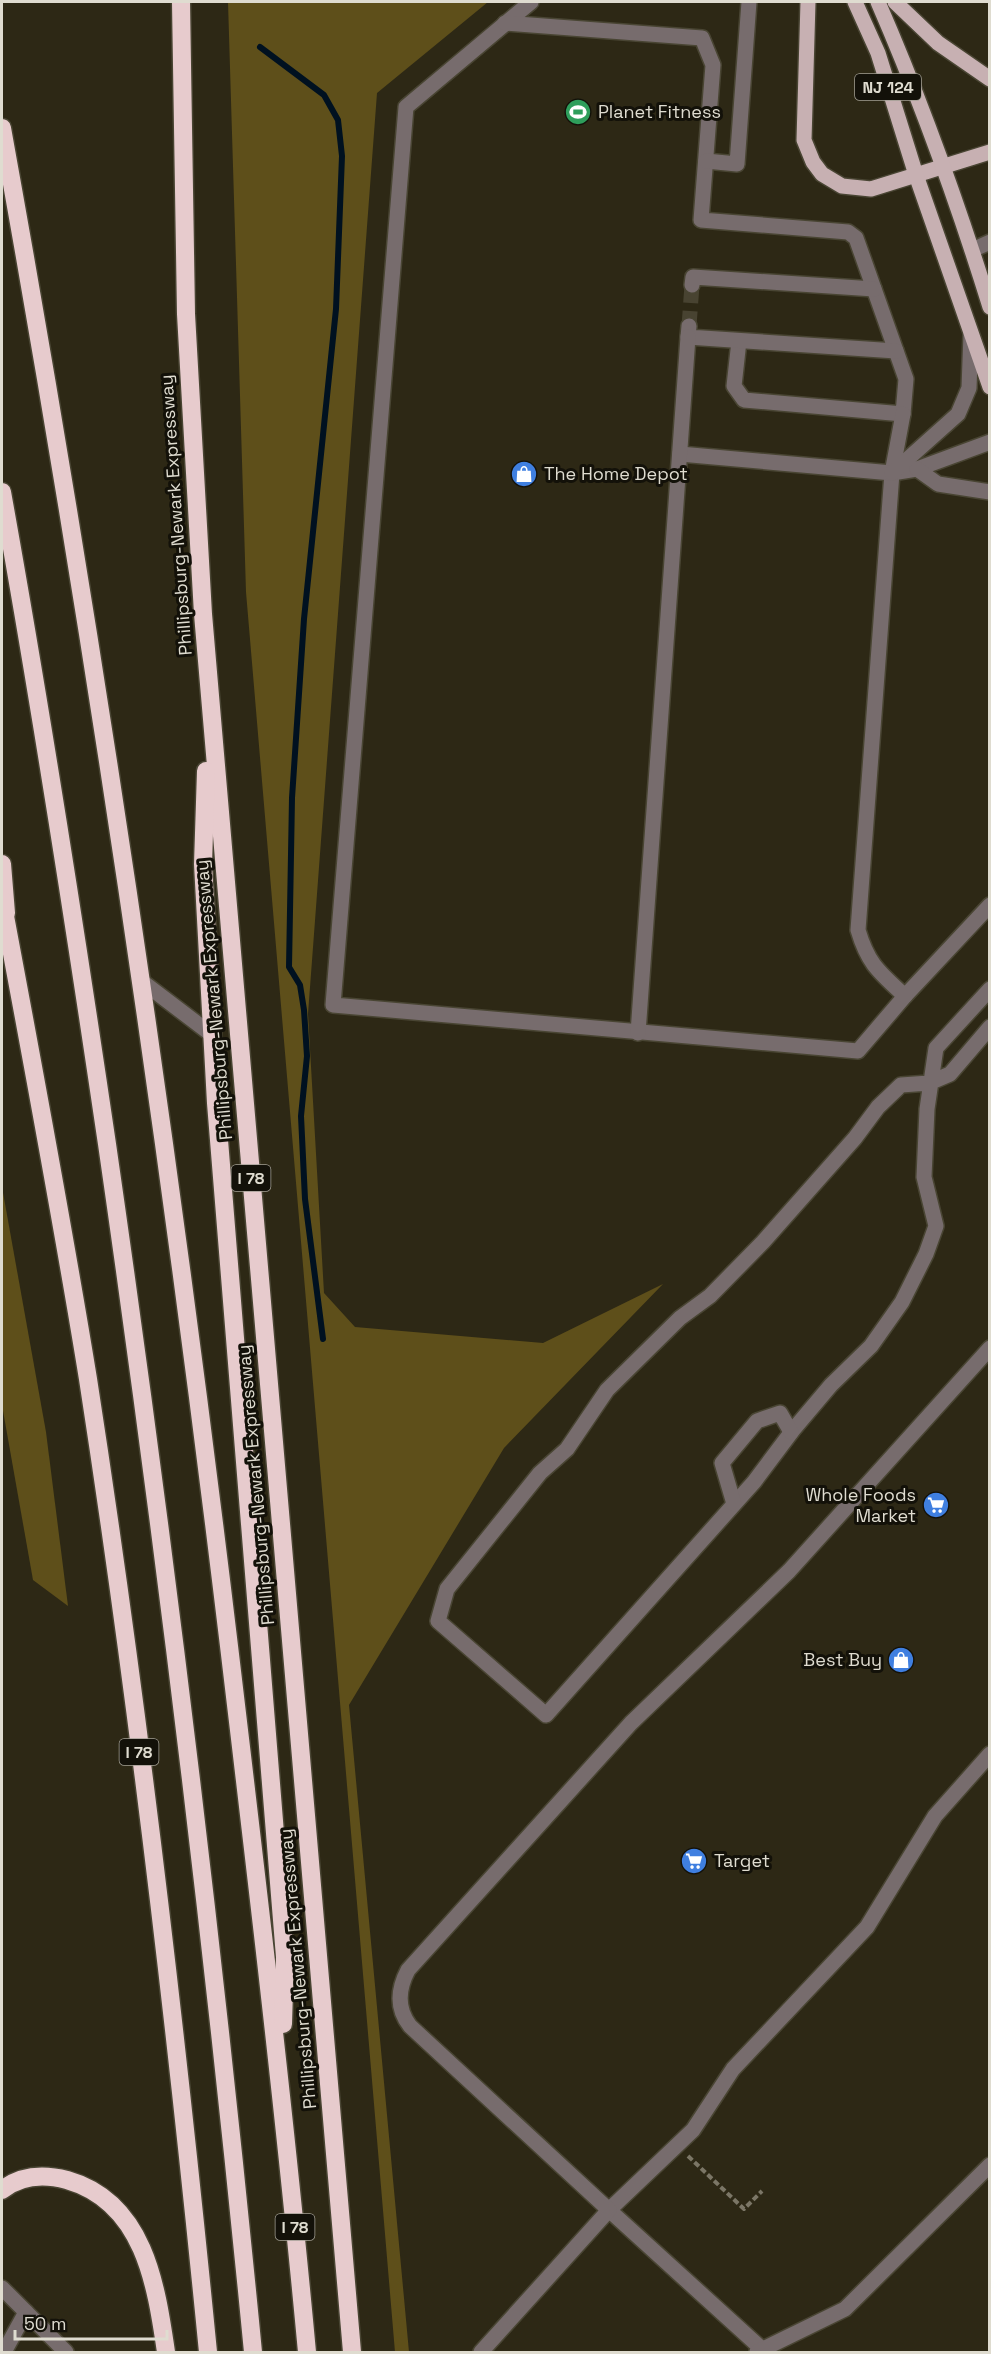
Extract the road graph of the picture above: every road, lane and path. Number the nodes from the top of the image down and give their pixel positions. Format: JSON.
{"nodes":[{"id":1,"x":181,"y":2,"type":"edge"},
{"id":2,"x":531,"y":2,"type":"edge"},
{"id":3,"x":748,"y":2,"type":"edge"},
{"id":4,"x":808,"y":2,"type":"edge"},
{"id":5,"x":855,"y":2,"type":"edge"},
{"id":6,"x":879,"y":2,"type":"edge"},
{"id":7,"x":895,"y":2,"type":"edge"},
{"id":8,"x":506,"y":23,"type":"junction"},
{"id":9,"x":990,"y":79,"type":"edge"},
{"id":10,"x":2,"y":128,"type":"edge"},
{"id":11,"x":990,"y":152,"type":"edge"},
{"id":12,"x":706,"y":161,"type":"junction"},
{"id":13,"x":942,"y":167,"type":"junction"},
{"id":14,"x":916,"y":175,"type":"junction"},
{"id":15,"x":990,"y":242,"type":"edge"},
{"id":16,"x":972,"y":250,"type":"junction"},
{"id":17,"x":692,"y":285,"type":"dead end"},
{"id":18,"x":874,"y":289,"type":"junction"},
{"id":19,"x":990,"y":307,"type":"edge"},
{"id":20,"x":971,"y":332,"type":"junction"},
{"id":21,"x":739,"y":341,"type":"junction"},
{"id":22,"x":896,"y":351,"type":"junction"},
{"id":23,"x":990,"y":387,"type":"edge"},
{"id":24,"x":903,"y":414,"type":"junction"},
{"id":25,"x":990,"y":442,"type":"edge"},
{"id":26,"x":680,"y":454,"type":"junction"},
{"id":27,"x":917,"y":469,"type":"junction"},
{"id":28,"x":891,"y":473,"type":"junction"},
{"id":29,"x":2,"y":492,"type":"edge"},
{"id":30,"x":990,"y":492,"type":"edge"},
{"id":31,"x":208,"y":689,"type":"junction"},
{"id":32,"x":2,"y":864,"type":"edge"},
{"id":33,"x":2,"y":900,"type":"edge"},
{"id":34,"x":990,"y":905,"type":"edge"},
{"id":35,"x":7,"y":930,"type":"junction"},
{"id":36,"x":140,"y":980,"type":"junction"},
{"id":37,"x":990,"y":989,"type":"edge"},
{"id":38,"x":905,"y":996,"type":"junction"},
{"id":39,"x":990,"y":1027,"type":"edge"},
{"id":40,"x":638,"y":1032,"type":"junction"},
{"id":41,"x":211,"y":1034,"type":"junction"},
{"id":42,"x":929,"y":1083,"type":"junction"},
{"id":43,"x":990,"y":1348,"type":"edge"},
{"id":44,"x":791,"y":1432,"type":"junction"},
{"id":45,"x":734,"y":1504,"type":"junction"},
{"id":46,"x":990,"y":1754,"type":"edge"},
{"id":47,"x":282,"y":2101,"type":"junction"},
{"id":48,"x":677,"y":2146,"type":"junction"},
{"id":49,"x":990,"y":2165,"type":"edge"},
{"id":50,"x":2,"y":2190,"type":"edge"},
{"id":51,"x":762,"y":2191,"type":"dead end"},
{"id":52,"x":609,"y":2210,"type":"junction"},
{"id":53,"x":2,"y":2288,"type":"edge"},
{"id":54,"x":26,"y":2312,"type":"junction"},
{"id":55,"x":760,"y":2351,"type":"edge"},
{"id":56,"x":4,"y":2352,"type":"edge"},
{"id":57,"x":66,"y":2352,"type":"edge"},
{"id":58,"x":166,"y":2352,"type":"edge"},
{"id":59,"x":208,"y":2352,"type":"edge"},
{"id":60,"x":254,"y":2352,"type":"edge"},
{"id":61,"x":307,"y":2352,"type":"edge"},
{"id":62,"x":352,"y":2352,"type":"edge"},
{"id":63,"x":481,"y":2352,"type":"edge"}],
"edges":[{"from":1,"to":31,"type":"highway","name":"Phillipsburg-Newark Expressway","number":"I 78"},
{"from":2,"to":8,"type":"street"},
{"from":3,"to":12,"type":"street"},
{"from":4,"to":14,"type":"main road"},
{"from":5,"to":14,"type":"main road","number":"NJ 124"},
{"from":6,"to":13,"type":"main road","number":"NJ 124"},
{"from":7,"to":9,"type":"main road"},
{"from":8,"to":12,"type":"street"},
{"from":8,"to":40,"type":"street"},
{"from":10,"to":36,"type":"highway","name":"Phillipsburg-Newark Expressway","number":"I 78"},
{"from":11,"to":13,"type":"main road"},
{"from":12,"to":18,"type":"street"},
{"from":13,"to":14,"type":"main road"},
{"from":13,"to":16,"type":"main road","number":"NJ 124"},
{"from":14,"to":20,"type":"main road","number":"NJ 124"},
{"from":15,"to":16,"type":"street"},
{"from":16,"to":19,"type":"main road","number":"NJ 124"},
{"from":17,"to":18,"type":"street"},
{"from":18,"to":22,"type":"street"},
{"from":20,"to":23,"type":"main road","number":"NJ 124"},
{"from":20,"to":28,"type":"street"},
{"from":21,"to":22,"type":"street"},
{"from":21,"to":24,"type":"street"},
{"from":21,"to":26,"type":"street"},
{"from":22,"to":24,"type":"street"},
{"from":24,"to":28,"type":"street"},
{"from":25,"to":27,"type":"street"},
{"from":26,"to":28,"type":"street"},
{"from":26,"to":40,"type":"street"},
{"from":27,"to":28,"type":"street"},
{"from":27,"to":30,"type":"street"},
{"from":28,"to":38,"type":"street"},
{"from":29,"to":60,"type":"highway"},
{"from":31,"to":41,"type":"highway"},
{"from":31,"to":62,"type":"highway","name":"Phillipsburg-Newark Expressway","number":"I 78"},
{"from":32,"to":35,"type":"highway"},
{"from":33,"to":35,"type":"highway","number":"I 78"},
{"from":34,"to":38,"type":"street"},
{"from":35,"to":59,"type":"highway","number":"I 78"},
{"from":36,"to":41,"type":"street"},
{"from":36,"to":47,"type":"highway","name":"Phillipsburg-Newark Expressway","number":"I 78"},
{"from":37,"to":42,"type":"street"},
{"from":38,"to":40,"type":"street"},
{"from":39,"to":42,"type":"street"},
{"from":41,"to":47,"type":"highway"},
{"from":42,"to":44,"type":"street"},
{"from":42,"to":45,"type":"street"},
{"from":43,"to":52,"type":"street"},
{"from":44,"to":45,"type":"street"},
{"from":44,"to":45,"type":"street"},
{"from":46,"to":48,"type":"street"},
{"from":47,"to":61,"type":"highway","number":"I 78"},
{"from":48,"to":51,"type":"path"},
{"from":48,"to":52,"type":"street"},
{"from":49,"to":55,"type":"street"},
{"from":50,"to":58,"type":"highway"},
{"from":52,"to":55,"type":"street"},
{"from":52,"to":63,"type":"street"},
{"from":53,"to":54,"type":"street"},
{"from":54,"to":56,"type":"street"},
{"from":54,"to":57,"type":"street"}]}
